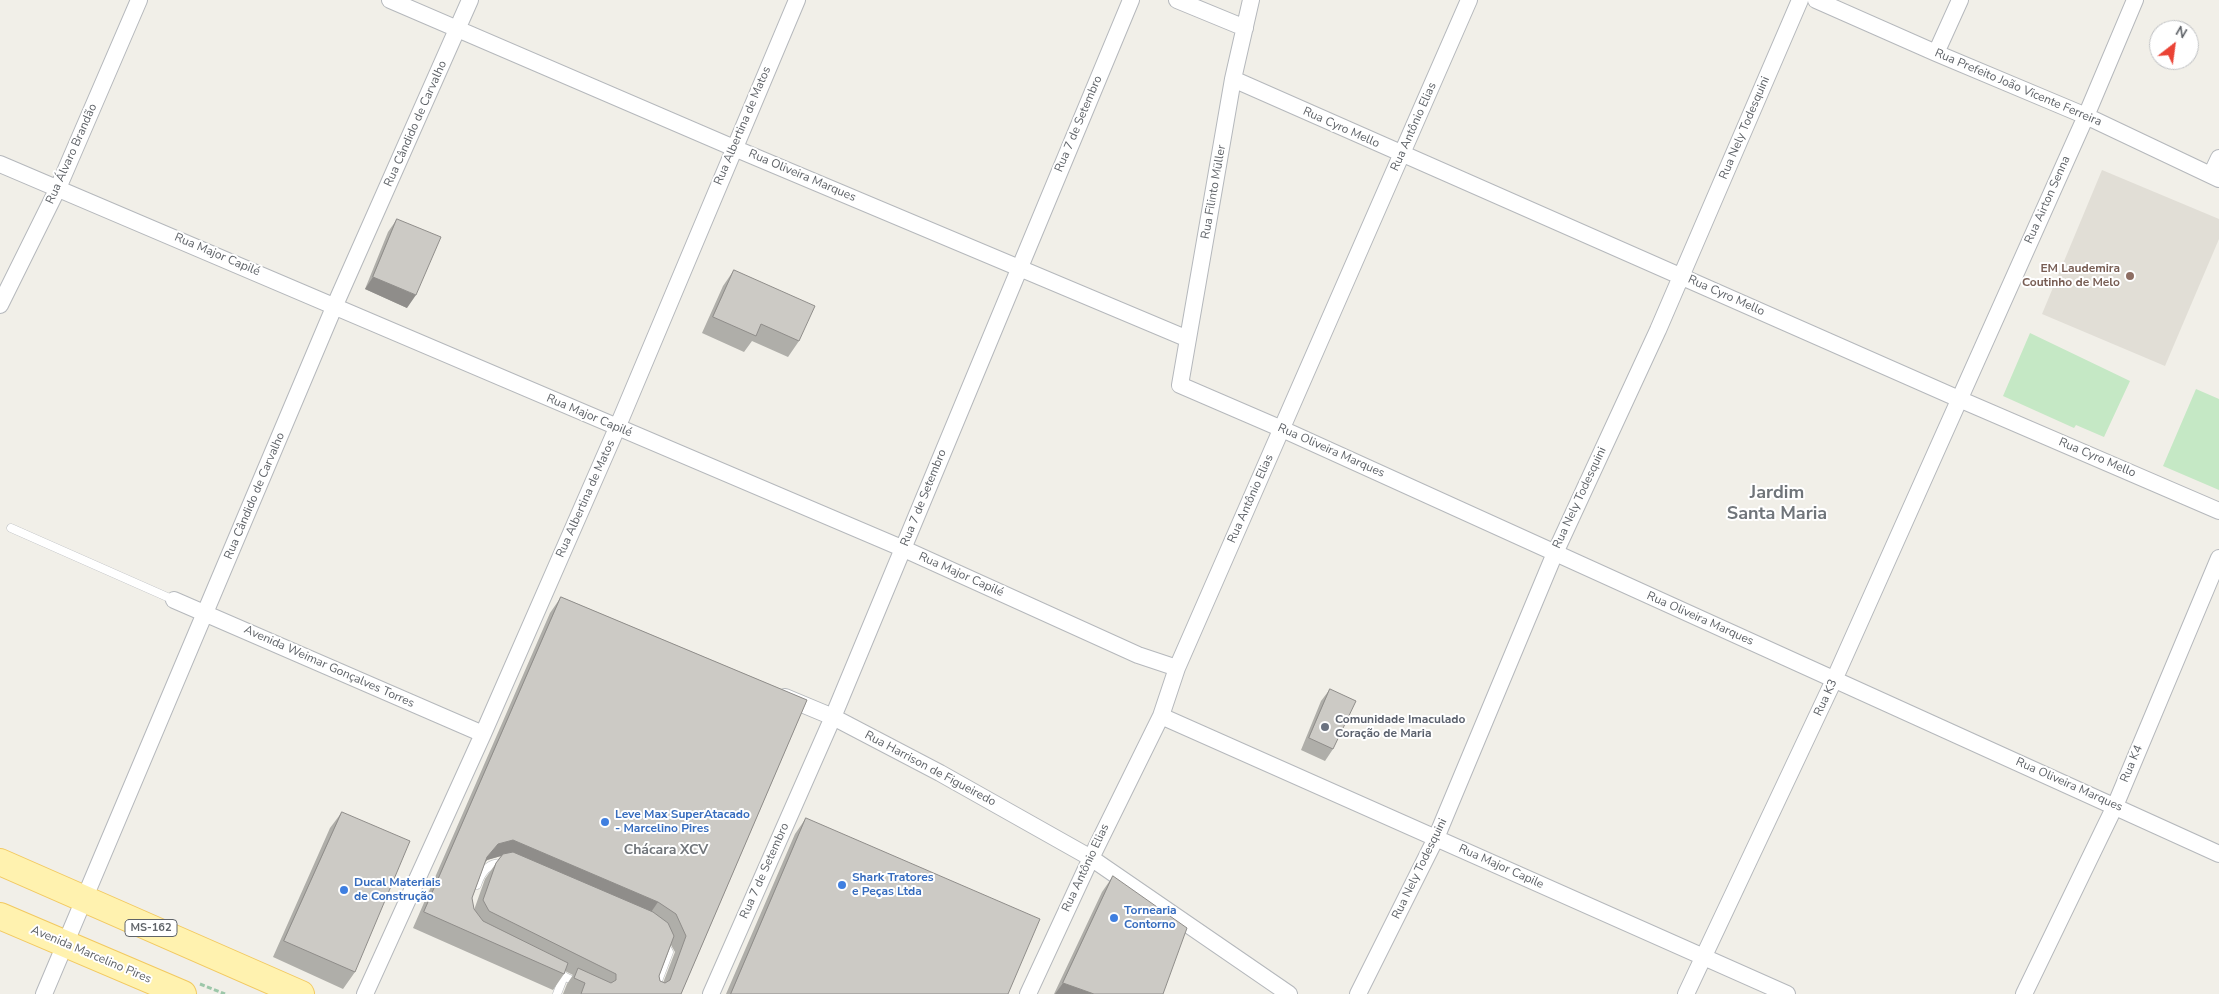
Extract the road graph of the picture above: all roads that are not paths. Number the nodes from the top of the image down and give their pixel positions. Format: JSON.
{"nodes":[{"id":1,"x":139,"y":0,"type":"edge"},
{"id":2,"x":390,"y":0,"type":"edge"},
{"id":3,"x":470,"y":0,"type":"edge"},
{"id":4,"x":797,"y":0,"type":"edge"},
{"id":5,"x":1131,"y":0,"type":"edge"},
{"id":6,"x":1177,"y":0,"type":"edge"},
{"id":7,"x":1251,"y":0,"type":"edge"},
{"id":8,"x":1469,"y":0,"type":"edge"},
{"id":9,"x":1800,"y":0,"type":"edge"},
{"id":10,"x":1816,"y":0,"type":"edge"},
{"id":11,"x":1960,"y":0,"type":"edge"},
{"id":12,"x":2135,"y":0,"type":"edge"},
{"id":13,"x":1245,"y":28,"type":"junction"},
{"id":14,"x":458,"y":30,"type":"junction"},
{"id":15,"x":1936,"y":53,"type":"junction"},
{"id":16,"x":1233,"y":79,"type":"junction"},
{"id":17,"x":2086,"y":116,"type":"junction"},
{"id":18,"x":734,"y":148,"type":"junction"},
{"id":19,"x":1401,"y":155,"type":"junction"},
{"id":20,"x":2219,"y":158,"type":"edge"},
{"id":21,"x":0,"y":164,"type":"edge"},
{"id":22,"x":2215,"y":177,"type":"edge"},
{"id":23,"x":58,"y":188,"type":"junction"},
{"id":24,"x":1019,"y":266,"type":"junction"},
{"id":25,"x":1682,"y":276,"type":"junction"},
{"id":26,"x":0,"y":305,"type":"edge"},
{"id":27,"x":335,"y":305,"type":"junction"},
{"id":28,"x":1188,"y":339,"type":"junction"},
{"id":29,"x":1180,"y":385,"type":"joint"},
{"id":30,"x":1959,"y":399,"type":"junction"},
{"id":31,"x":617,"y":428,"type":"junction"},
{"id":32,"x":1282,"y":429,"type":"junction"},
{"id":33,"x":2219,"y":511,"type":"edge"},
{"id":34,"x":11,"y":528,"type":"dead end"},
{"id":35,"x":904,"y":549,"type":"junction"},
{"id":36,"x":1555,"y":553,"type":"junction"},
{"id":37,"x":2219,"y":558,"type":"edge"},
{"id":38,"x":543,"y":594,"type":"junction"},
{"id":39,"x":174,"y":600,"type":"joint"},
{"id":40,"x":561,"y":602,"type":"edge"},
{"id":41,"x":206,"y":613,"type":"junction"},
{"id":42,"x":1177,"y":668,"type":"junction"},
{"id":43,"x":1834,"y":680,"type":"junction"},
{"id":44,"x":770,"y":690,"type":"edge"},
{"id":45,"x":1161,"y":716,"type":"junction"},
{"id":46,"x":833,"y":717,"type":"junction"},
{"id":47,"x":483,"y":734,"type":"junction"},
{"id":48,"x":2115,"y":806,"type":"junction"},
{"id":49,"x":1436,"y":838,"type":"junction"},
{"id":50,"x":2219,"y":854,"type":"edge"},
{"id":51,"x":1091,"y":858,"type":"junction"},
{"id":52,"x":0,"y":862,"type":"edge"},
{"id":53,"x":511,"y":866,"type":"edge"},
{"id":54,"x":474,"y":892,"type":"edge"},
{"id":55,"x":84,"y":898,"type":"junction"},
{"id":56,"x":0,"y":916,"type":"edge"},
{"id":57,"x":661,"y":935,"type":"edge"},
{"id":58,"x":66,"y":945,"type":"junction"},
{"id":59,"x":1702,"y":956,"type":"junction"},
{"id":60,"x":546,"y":967,"type":"edge"},
{"id":61,"x":564,"y":976,"type":"junction"},
{"id":62,"x":586,"y":987,"type":"edge"},
{"id":63,"x":44,"y":994,"type":"edge"},
{"id":64,"x":183,"y":994,"type":"edge"},
{"id":65,"x":301,"y":994,"type":"edge"},
{"id":66,"x":365,"y":994,"type":"edge"},
{"id":67,"x":557,"y":994,"type":"edge"},
{"id":68,"x":653,"y":994,"type":"edge"},
{"id":69,"x":711,"y":994,"type":"edge"},
{"id":70,"x":1028,"y":994,"type":"edge"},
{"id":71,"x":1289,"y":994,"type":"edge"},
{"id":72,"x":1358,"y":994,"type":"edge"},
{"id":73,"x":1686,"y":994,"type":"edge"},
{"id":74,"x":1787,"y":994,"type":"edge"},
{"id":75,"x":2024,"y":994,"type":"edge"}],
"edges":[{"from":1,"to":23,"type":"street","name":"Rua Álvaro Brandão"},
{"from":2,"to":14,"type":"street","name":"Rua Oliveira Marques"},
{"from":3,"to":14,"type":"street","name":"Rua Cândido de Carvalho"},
{"from":4,"to":18,"type":"street","name":"Rua Albertina de Matos"},
{"from":5,"to":24,"type":"street","name":"Rua 7 de Setembro"},
{"from":6,"to":13,"type":"street"},
{"from":7,"to":13,"type":"street","name":"Rua Filinto Müller"},
{"from":8,"to":19,"type":"street","name":"Rua Antônio Elias"},
{"from":9,"to":25,"type":"street","name":"Rua Nely Todesquini"},
{"from":10,"to":15,"type":"street","name":"Rua Prefeito João Vicente Ferreira"},
{"from":11,"to":15,"type":"street"},
{"from":12,"to":17,"type":"street","name":"Rua Airton Senna"},
{"from":13,"to":16,"type":"street","name":"Rua Filinto Müller"},
{"from":14,"to":18,"type":"street","name":"Rua Oliveira Marques"},
{"from":14,"to":27,"type":"street","name":"Rua Cândido de Carvalho"},
{"from":15,"to":17,"type":"street","name":"Rua Prefeito João Vicente Ferreira"},
{"from":16,"to":19,"type":"street","name":"Rua Cyro Mello"},
{"from":16,"to":28,"type":"street","name":"Rua Filinto Müller"},
{"from":17,"to":22,"type":"street","name":"Rua Prefeito João Vicente Ferreira"},
{"from":17,"to":30,"type":"street","name":"Rua Airton Senna"},
{"from":18,"to":24,"type":"street","name":"Rua Oliveira Marques"},
{"from":18,"to":31,"type":"street","name":"Rua Albertina de Matos"},
{"from":19,"to":25,"type":"street","name":"Rua Cyro Mello"},
{"from":19,"to":32,"type":"street","name":"Rua Antônio Elias"},
{"from":20,"to":22,"type":"street"},
{"from":21,"to":23,"type":"street","name":"Rua Major Capilé"},
{"from":23,"to":26,"type":"street","name":"Rua Álvaro Brandão"},
{"from":23,"to":27,"type":"street","name":"Rua Major Capilé"},
{"from":24,"to":28,"type":"street","name":"Rua Oliveira Marques"},
{"from":24,"to":35,"type":"street","name":"Rua 7 de Setembro"},
{"from":25,"to":30,"type":"street","name":"Rua Cyro Mello"},
{"from":25,"to":36,"type":"street","name":"Rua Nely Todesquini"},
{"from":27,"to":31,"type":"street","name":"Rua Major Capilé"},
{"from":27,"to":41,"type":"street","name":"Rua Cândido de Carvalho"},
{"from":28,"to":29,"type":"street","name":"Rua Filinto Müller"},
{"from":29,"to":32,"type":"street","name":"Rua Oliveira Marques"},
{"from":30,"to":33,"type":"street","name":"Rua Cyro Mello"},
{"from":30,"to":43,"type":"street","name":"Rua K3"},
{"from":31,"to":35,"type":"street","name":"Rua Major Capilé"},
{"from":31,"to":38,"type":"street","name":"Rua Albertina de Matos"},
{"from":32,"to":36,"type":"street","name":"Rua Oliveira Marques"},
{"from":32,"to":42,"type":"street","name":"Rua Antônio Elias"},
{"from":34,"to":39,"type":"lane"},
{"from":35,"to":42,"type":"street","name":"Rua Major Capilé"},
{"from":35,"to":46,"type":"street","name":"Rua 7 de Setembro"},
{"from":36,"to":43,"type":"street","name":"Rua Oliveira Marques"},
{"from":36,"to":49,"type":"street","name":"Rua Nely Todesquini"},
{"from":37,"to":48,"type":"street","name":"Rua K4"},
{"from":38,"to":40,"type":"street"},
{"from":38,"to":47,"type":"street","name":"Rua Albertina de Matos"},
{"from":39,"to":41,"type":"street","name":"Avenida Weimar Gonçalves Torres"},
{"from":41,"to":47,"type":"street","name":"Avenida Weimar Gonçalves Torres"},
{"from":41,"to":55,"type":"street","name":"Rua Cândido de Carvalho"},
{"from":42,"to":45,"type":"street","name":"Rua Antônio Elias"},
{"from":43,"to":48,"type":"street","name":"Rua Oliveira Marques"},
{"from":43,"to":59,"type":"street","name":"Rua K3"},
{"from":44,"to":46,"type":"street","name":"Rua Harrison de Figueiredo"},
{"from":45,"to":49,"type":"street","name":"Rua Major Capile"},
{"from":45,"to":51,"type":"street","name":"Rua Antônio Elias"},
{"from":46,"to":51,"type":"street","name":"Rua Harrison de Figueiredo"},
{"from":46,"to":69,"type":"street","name":"Rua 7 de Setembro"},
{"from":47,"to":66,"type":"street","name":"Rua Albertina de Matos"},
{"from":48,"to":50,"type":"street","name":"Rua Oliveira Marques"},
{"from":48,"to":75,"type":"street","name":"Rua K4"},
{"from":49,"to":59,"type":"street","name":"Rua Major Capile"},
{"from":49,"to":72,"type":"street","name":"Rua Nely Todesquini"},
{"from":51,"to":70,"type":"street","name":"Rua Antônio Elias"},
{"from":51,"to":71,"type":"street","name":"Rua Harrison de Figueiredo"},
{"from":52,"to":55,"type":"main road","number":"MS-162"},
{"from":53,"to":54,"type":"lane"},
{"from":55,"to":58,"type":"street","name":"Rua Cândido de Carvalho"},
{"from":55,"to":65,"type":"main road","number":"MS-162"},
{"from":56,"to":58,"type":"main road","name":"Avenida Marcelino Pires"},
{"from":57,"to":68,"type":"lane"},
{"from":58,"to":63,"type":"street","name":"Rua Cândido de Carvalho"},
{"from":58,"to":64,"type":"main road","name":"Avenida Marcelino Pires"},
{"from":59,"to":73,"type":"street","name":"Rua K3"},
{"from":59,"to":74,"type":"street","name":"Rua Major Capile"},
{"from":60,"to":61,"type":"lane"},
{"from":61,"to":62,"type":"lane"},
{"from":61,"to":67,"type":"lane"}]}
